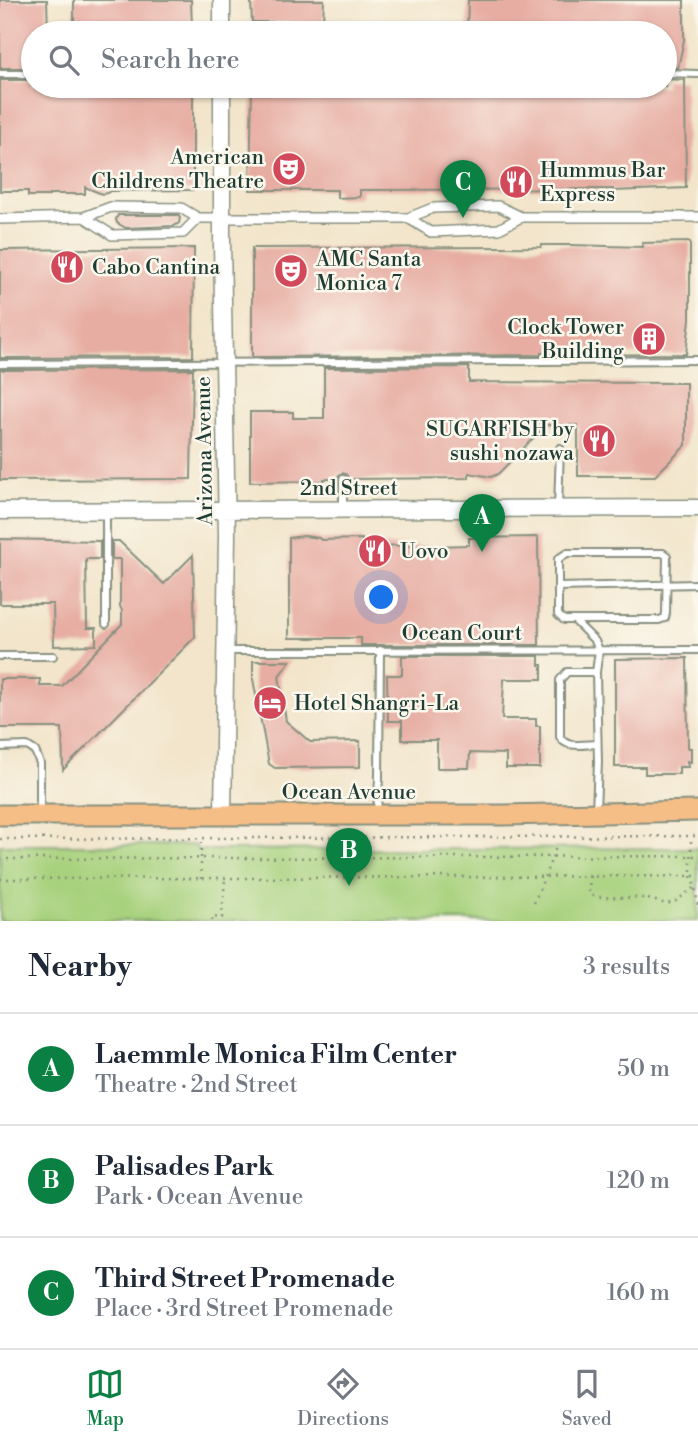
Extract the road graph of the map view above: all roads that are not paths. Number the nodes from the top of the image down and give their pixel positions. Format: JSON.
{"nodes":[{"id":1,"x":222,"y":0,"type":"edge"},
{"id":2,"x":222,"y":21,"type":"edge"},
{"id":3,"x":677,"y":73,"type":"edge"},
{"id":4,"x":0,"y":74,"type":"edge"},
{"id":5,"x":21,"y":74,"type":"edge"},
{"id":6,"x":698,"y":74,"type":"edge"},
{"id":7,"x":222,"y":98,"type":"edge"},
{"id":8,"x":521,"y":216,"type":"junction"},
{"id":9,"x":84,"y":217,"type":"junction"},
{"id":10,"x":698,"y":217,"type":"edge"},
{"id":11,"x":198,"y":218,"type":"junction"},
{"id":12,"x":222,"y":218,"type":"junction"},
{"id":13,"x":408,"y":218,"type":"junction"},
{"id":14,"x":0,"y":219,"type":"edge"},
{"id":15,"x":698,"y":360,"type":"edge"},
{"id":16,"x":223,"y":364,"type":"junction"},
{"id":17,"x":0,"y":365,"type":"edge"},
{"id":18,"x":559,"y":447,"type":"dead end"},
{"id":19,"x":343,"y":479,"type":"dead end"},
{"id":20,"x":558,"y":508,"type":"junction"},
{"id":21,"x":698,"y":508,"type":"edge"},
{"id":22,"x":343,"y":509,"type":"junction"},
{"id":23,"x":106,"y":510,"type":"junction"},
{"id":24,"x":226,"y":510,"type":"junction"},
{"id":25,"x":0,"y":511,"type":"edge"},
{"id":26,"x":698,"y":584,"type":"edge"},
{"id":27,"x":667,"y":585,"type":"junction"},
{"id":28,"x":558,"y":587,"type":"junction"},
{"id":29,"x":575,"y":620,"type":"junction"},
{"id":30,"x":106,"y":624,"type":"dead end"},
{"id":31,"x":380,"y":650,"type":"junction"},
{"id":32,"x":599,"y":650,"type":"junction"},
{"id":33,"x":698,"y":650,"type":"edge"},
{"id":34,"x":226,"y":652,"type":"junction"},
{"id":35,"x":0,"y":656,"type":"edge"},
{"id":36,"x":53,"y":656,"type":"dead end"},
{"id":37,"x":596,"y":672,"type":"junction"},
{"id":38,"x":597,"y":744,"type":"junction"},
{"id":39,"x":0,"y":747,"type":"edge"},
{"id":40,"x":698,"y":811,"type":"edge"},
{"id":41,"x":596,"y":813,"type":"junction"},
{"id":42,"x":0,"y":815,"type":"edge"},
{"id":43,"x":223,"y":815,"type":"junction"},
{"id":44,"x":377,"y":815,"type":"junction"},
{"id":45,"x":40,"y":816,"type":"junction"}],
"edges":[{"from":1,"to":2,"type":"street"},
{"from":3,"to":6,"type":"lane"},
{"from":4,"to":5,"type":"lane"},
{"from":7,"to":12,"type":"street","name":"Arizona Avenue"},
{"from":8,"to":10,"type":"street"},
{"from":8,"to":13,"type":"street"},
{"from":8,"to":13,"type":"street"},
{"from":9,"to":11,"type":"street"},
{"from":9,"to":11,"type":"street"},
{"from":9,"to":14,"type":"street"},
{"from":11,"to":12,"type":"street"},
{"from":12,"to":13,"type":"street"},
{"from":12,"to":16,"type":"street","name":"Arizona Avenue"},
{"from":15,"to":16,"type":"lane"},
{"from":16,"to":17,"type":"lane"},
{"from":16,"to":24,"type":"street","name":"Arizona Avenue"},
{"from":18,"to":20,"type":"lane"},
{"from":19,"to":22,"type":"lane"},
{"from":20,"to":21,"type":"street","name":"2nd Street"},
{"from":20,"to":22,"type":"street","name":"2nd Street"},
{"from":22,"to":24,"type":"street","name":"2nd Street"},
{"from":23,"to":24,"type":"street","name":"2nd Street"},
{"from":23,"to":25,"type":"street","name":"2nd Street"},
{"from":23,"to":30,"type":"lane"},
{"from":24,"to":34,"type":"street","name":"Arizona Avenue"},
{"from":26,"to":27,"type":"lane"},
{"from":27,"to":28,"type":"lane"},
{"from":27,"to":28,"type":"lane"},
{"from":27,"to":29,"type":"lane"},
{"from":28,"to":29,"type":"lane"},
{"from":29,"to":32,"type":"lane"},
{"from":31,"to":32,"type":"lane","name":"Ocean Court"},
{"from":31,"to":34,"type":"lane","name":"Ocean Court"},
{"from":31,"to":44,"type":"lane"},
{"from":32,"to":33,"type":"lane","name":"Ocean Court"},
{"from":32,"to":37,"type":"lane"},
{"from":34,"to":43,"type":"street","name":"Arizona Avenue"},
{"from":35,"to":36,"type":"lane"},
{"from":37,"to":38,"type":"lane"},
{"from":37,"to":38,"type":"lane"},
{"from":38,"to":41,"type":"lane"},
{"from":39,"to":45,"type":"lane"},
{"from":40,"to":41,"type":"main road","name":"Ocean Avenue"},
{"from":41,"to":44,"type":"main road","name":"Ocean Avenue"},
{"from":42,"to":45,"type":"main road","name":"Ocean Avenue"},
{"from":43,"to":44,"type":"main road","name":"Ocean Avenue"},
{"from":43,"to":45,"type":"main road","name":"Ocean Avenue"}]}
